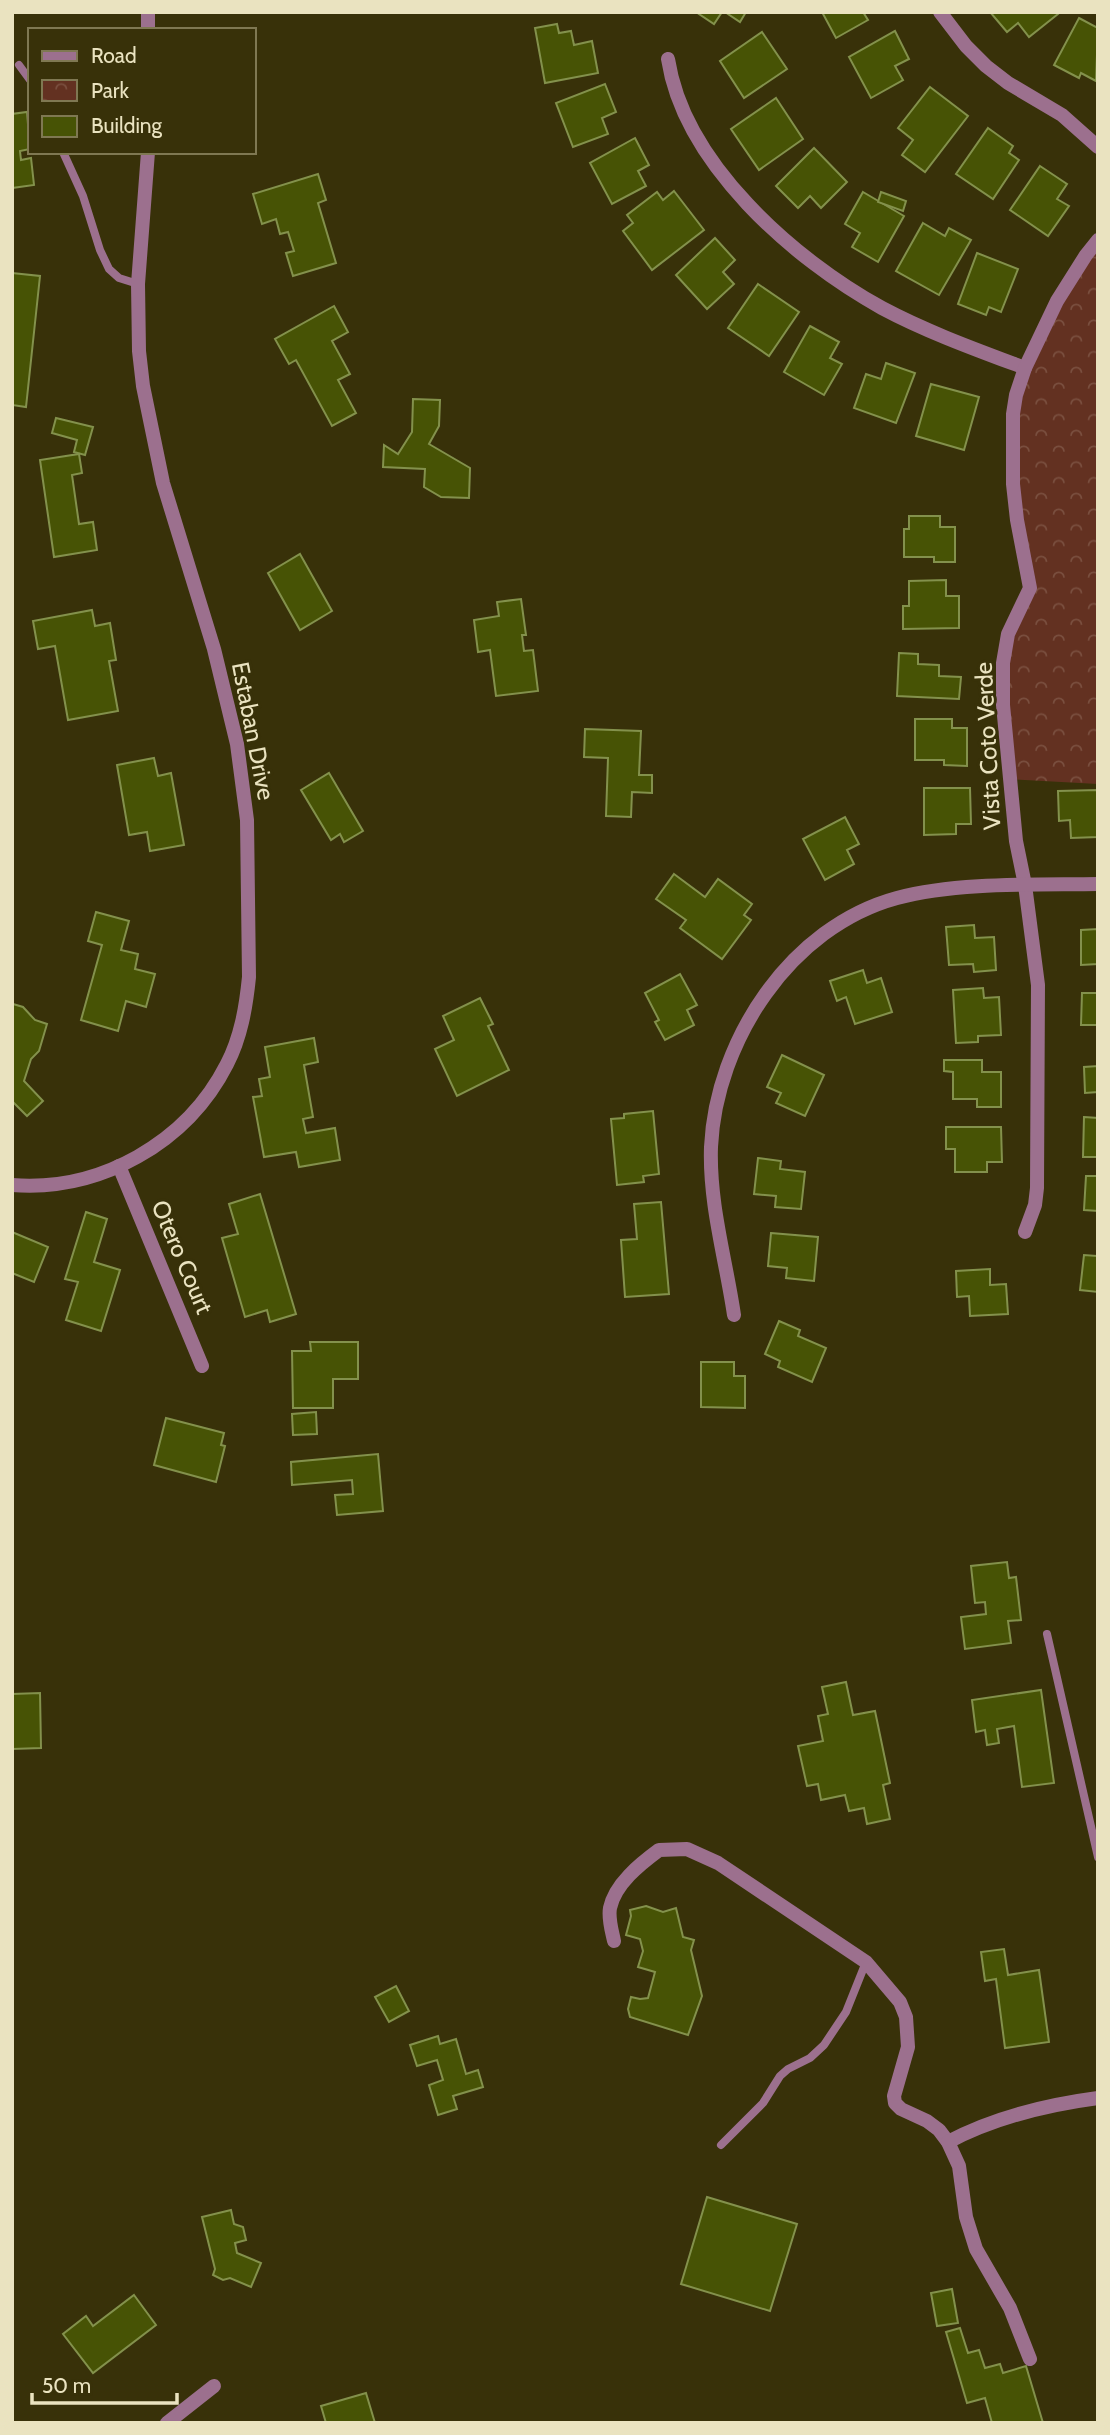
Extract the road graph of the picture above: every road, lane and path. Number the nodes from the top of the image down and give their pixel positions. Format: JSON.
{"nodes":[{"id":1,"x":940,"y":12,"type":"edge"},
{"id":2,"x":668,"y":59,"type":"dead end"},
{"id":3,"x":19,"y":65,"type":"dead end"},
{"id":4,"x":28,"y":77,"type":"edge"},
{"id":5,"x":1098,"y":147,"type":"edge"},
{"id":6,"x":65,"y":154,"type":"edge"},
{"id":7,"x":148,"y":154,"type":"edge"},
{"id":8,"x":1098,"y":240,"type":"edge"},
{"id":9,"x":138,"y":284,"type":"junction"},
{"id":10,"x":1025,"y":368,"type":"junction"},
{"id":11,"x":1098,"y":884,"type":"edge"},
{"id":12,"x":1025,"y":885,"type":"junction"},
{"id":13,"x":119,"y":1166,"type":"junction"},
{"id":14,"x":12,"y":1185,"type":"edge"},
{"id":15,"x":1025,"y":1231,"type":"dead end"},
{"id":16,"x":734,"y":1315,"type":"dead end"},
{"id":17,"x":202,"y":1366,"type":"dead end"},
{"id":18,"x":1047,"y":1634,"type":"dead end"},
{"id":19,"x":1098,"y":1857,"type":"edge"},
{"id":20,"x":614,"y":1941,"type":"dead end"},
{"id":21,"x":866,"y":1962,"type":"junction"},
{"id":22,"x":1098,"y":2098,"type":"edge"},
{"id":23,"x":948,"y":2142,"type":"junction"},
{"id":24,"x":721,"y":2145,"type":"dead end"},
{"id":25,"x":1030,"y":2359,"type":"dead end"},
{"id":26,"x":214,"y":2386,"type":"dead end"},
{"id":27,"x":167,"y":2423,"type":"edge"}],
"edges":[{"from":1,"to":5,"type":"street"},
{"from":2,"to":10,"type":"street"},
{"from":3,"to":4,"type":"lane"},
{"from":6,"to":9,"type":"lane"},
{"from":7,"to":9,"type":"street","name":"Estaban Drive"},
{"from":8,"to":10,"type":"street","name":"Vista Coto Verde"},
{"from":9,"to":13,"type":"street","name":"Estaban Drive"},
{"from":10,"to":12,"type":"street","name":"Vista Coto Verde"},
{"from":11,"to":12,"type":"street"},
{"from":12,"to":15,"type":"street","name":"Vista Coto Verde"},
{"from":12,"to":16,"type":"street"},
{"from":13,"to":14,"type":"street","name":"Estaban Drive"},
{"from":13,"to":17,"type":"street","name":"Otero Court"},
{"from":18,"to":19,"type":"lane"},
{"from":20,"to":21,"type":"street"},
{"from":21,"to":23,"type":"street"},
{"from":21,"to":24,"type":"lane"},
{"from":22,"to":23,"type":"street"},
{"from":23,"to":25,"type":"street"},
{"from":26,"to":27,"type":"street"}]}
